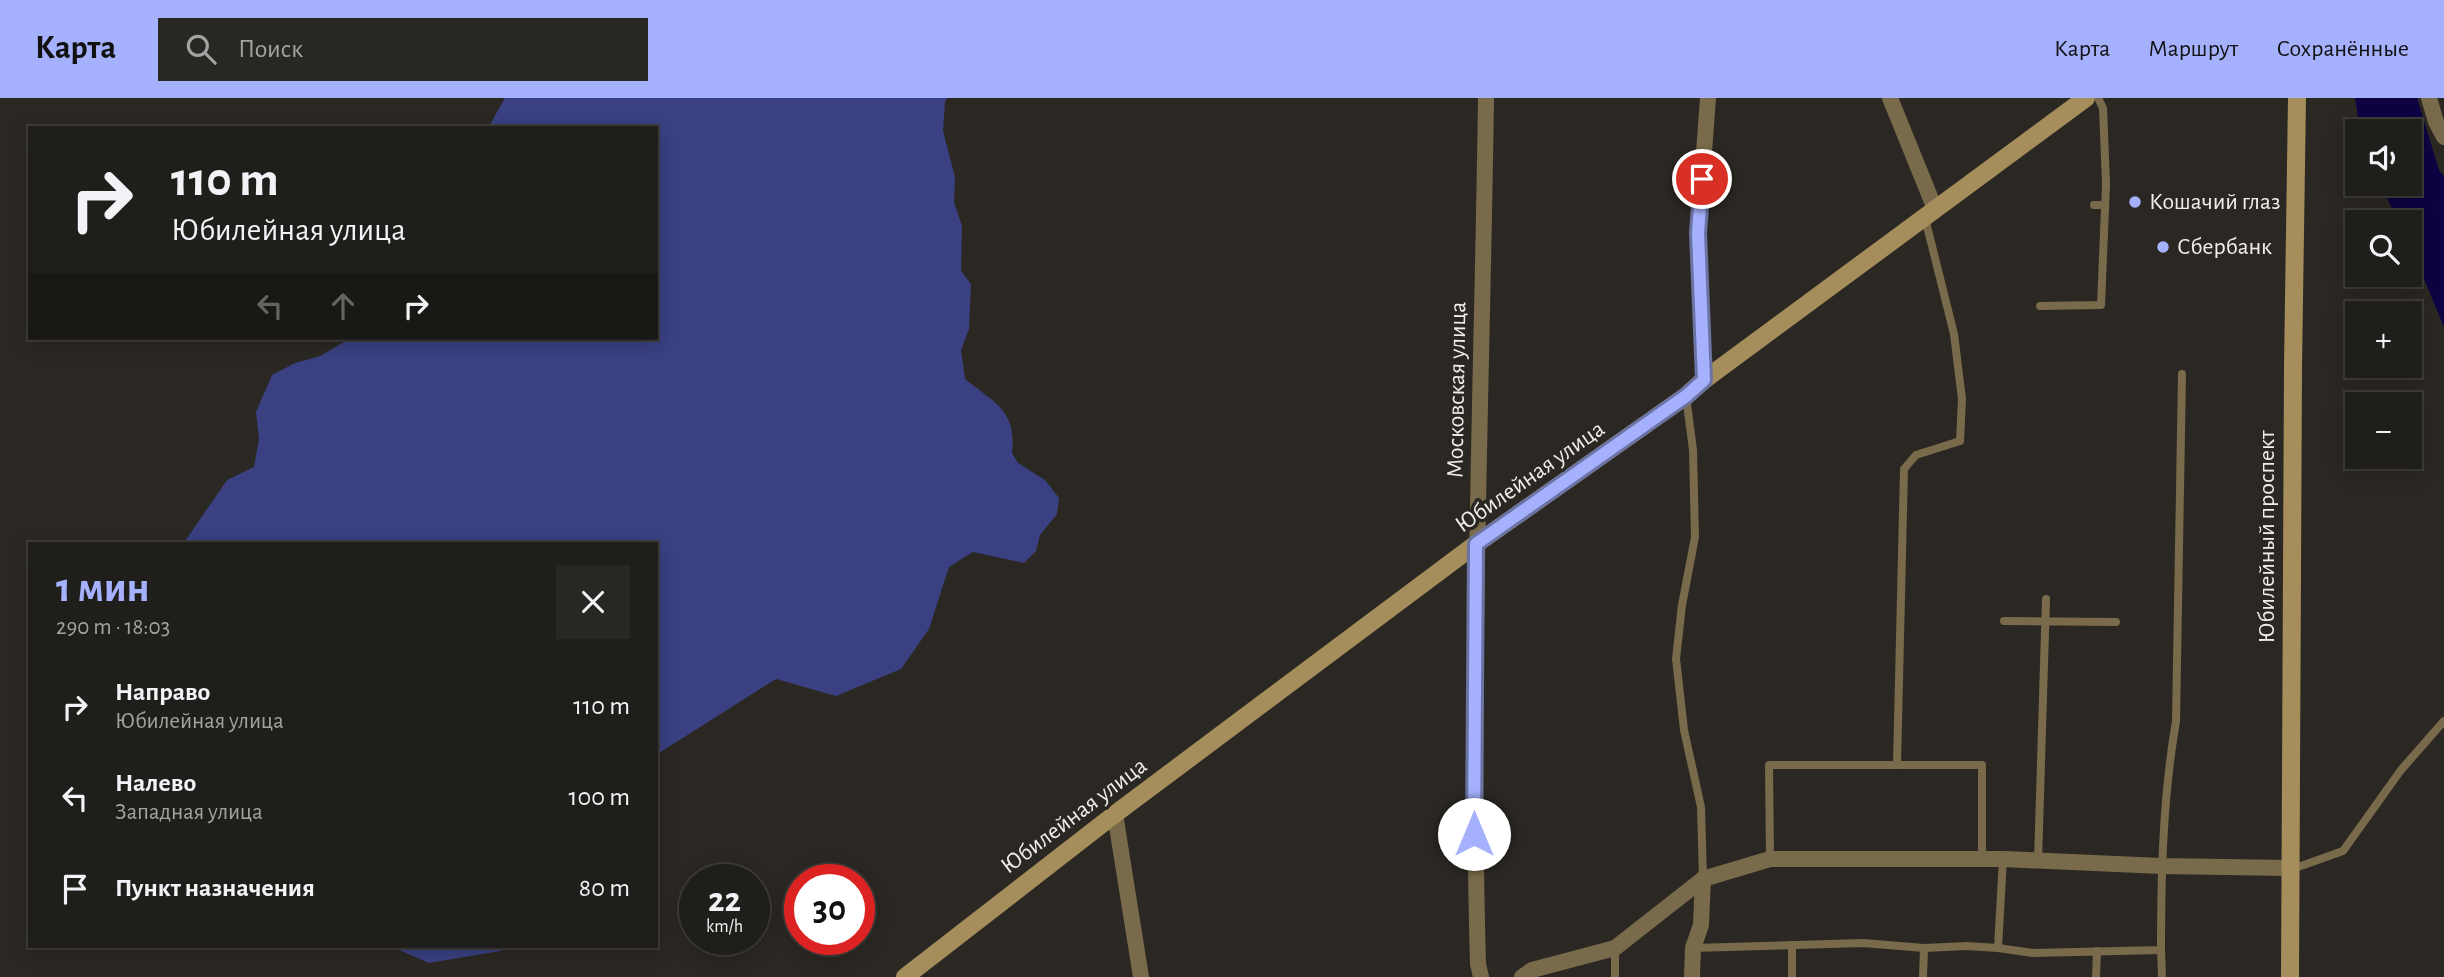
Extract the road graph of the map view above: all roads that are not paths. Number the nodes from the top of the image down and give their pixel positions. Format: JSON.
{"nodes":[{"id":1,"x":1486,"y":98,"type":"edge"},
{"id":2,"x":1708,"y":98,"type":"edge"},
{"id":3,"x":1890,"y":98,"type":"edge"},
{"id":4,"x":2086,"y":98,"type":"edge"},
{"id":5,"x":2098,"y":98,"type":"edge"},
{"id":6,"x":2297,"y":98,"type":"edge"},
{"id":7,"x":2430,"y":98,"type":"edge"},
{"id":8,"x":2444,"y":137,"type":"edge"},
{"id":9,"x":2094,"y":205,"type":"dead end"},
{"id":10,"x":2105,"y":205,"type":"junction"},
{"id":11,"x":1930,"y":214,"type":"junction"},
{"id":12,"x":2039,"y":306,"type":"dead end"},
{"id":13,"x":2182,"y":373,"type":"dead end"},
{"id":14,"x":1704,"y":380,"type":"junction"},
{"id":15,"x":1686,"y":396,"type":"junction"},
{"id":16,"x":1476,"y":544,"type":"junction"},
{"id":17,"x":2046,"y":599,"type":"dead end"},
{"id":18,"x":2004,"y":621,"type":"dead end"},
{"id":19,"x":2046,"y":621,"type":"junction"},
{"id":20,"x":2116,"y":622,"type":"dead end"},
{"id":21,"x":2444,"y":721,"type":"edge"},
{"id":22,"x":1897,"y":765,"type":"junction"},
{"id":23,"x":1115,"y":814,"type":"junction"},
{"id":24,"x":1770,"y":859,"type":"junction"},
{"id":25,"x":1982,"y":859,"type":"junction"},
{"id":26,"x":2003,"y":859,"type":"junction"},
{"id":27,"x":2038,"y":861,"type":"junction"},
{"id":28,"x":2161,"y":866,"type":"junction"},
{"id":29,"x":2289,"y":868,"type":"junction"},
{"id":30,"x":1703,"y":879,"type":"junction"},
{"id":31,"x":1792,"y":945,"type":"junction"},
{"id":32,"x":1615,"y":948,"type":"junction"},
{"id":33,"x":1693,"y":948,"type":"junction"},
{"id":34,"x":1924,"y":948,"type":"junction"},
{"id":35,"x":1998,"y":948,"type":"junction"},
{"id":36,"x":2161,"y":950,"type":"junction"},
{"id":37,"x":2097,"y":951,"type":"junction"},
{"id":38,"x":905,"y":977,"type":"edge"},
{"id":39,"x":1141,"y":977,"type":"edge"},
{"id":40,"x":1481,"y":977,"type":"edge"},
{"id":41,"x":1522,"y":977,"type":"edge"},
{"id":42,"x":1615,"y":977,"type":"edge"},
{"id":43,"x":1692,"y":977,"type":"edge"},
{"id":44,"x":1792,"y":977,"type":"edge"},
{"id":45,"x":1923,"y":977,"type":"edge"},
{"id":46,"x":2096,"y":977,"type":"edge"},
{"id":47,"x":2162,"y":977,"type":"edge"},
{"id":48,"x":2290,"y":977,"type":"edge"}],
"edges":[{"from":1,"to":16,"type":"street","name":"Московская улица"},
{"from":2,"to":14,"type":"street"},
{"from":3,"to":11,"type":"street"},
{"from":4,"to":11,"type":"main road","name":"Юбилейная улица"},
{"from":5,"to":10,"type":"lane"},
{"from":6,"to":29,"type":"main road","name":"Юбилейный проспект"},
{"from":7,"to":8,"type":"street"},
{"from":9,"to":10,"type":"lane"},
{"from":10,"to":12,"type":"lane"},
{"from":11,"to":14,"type":"main road","name":"Юбилейная улица"},
{"from":11,"to":22,"type":"lane"},
{"from":13,"to":28,"type":"lane"},
{"from":14,"to":15,"type":"main road","name":"Юбилейная улица"},
{"from":15,"to":16,"type":"main road","name":"Юбилейная улица"},
{"from":15,"to":30,"type":"lane"},
{"from":16,"to":23,"type":"main road","name":"Юбилейная улица"},
{"from":16,"to":40,"type":"street","name":"Московская улица"},
{"from":17,"to":19,"type":"lane"},
{"from":18,"to":19,"type":"lane"},
{"from":19,"to":20,"type":"lane"},
{"from":19,"to":27,"type":"lane"},
{"from":21,"to":29,"type":"lane"},
{"from":22,"to":24,"type":"lane"},
{"from":22,"to":25,"type":"lane"},
{"from":23,"to":38,"type":"main road","name":"Юбилейная улица"},
{"from":23,"to":39,"type":"street"},
{"from":24,"to":25,"type":"street"},
{"from":24,"to":30,"type":"street"},
{"from":25,"to":26,"type":"street"},
{"from":26,"to":27,"type":"street"},
{"from":26,"to":35,"type":"lane"},
{"from":27,"to":28,"type":"street"},
{"from":28,"to":29,"type":"street"},
{"from":28,"to":36,"type":"lane"},
{"from":29,"to":48,"type":"main road","name":"Юбилейный проспект"},
{"from":30,"to":32,"type":"street"},
{"from":30,"to":33,"type":"street"},
{"from":31,"to":33,"type":"lane"},
{"from":31,"to":34,"type":"lane"},
{"from":31,"to":44,"type":"lane"},
{"from":32,"to":41,"type":"street"},
{"from":32,"to":42,"type":"lane"},
{"from":33,"to":43,"type":"street"},
{"from":34,"to":35,"type":"lane"},
{"from":34,"to":45,"type":"lane"},
{"from":35,"to":37,"type":"lane"},
{"from":36,"to":37,"type":"lane"},
{"from":36,"to":47,"type":"lane"},
{"from":37,"to":46,"type":"lane"}]}
